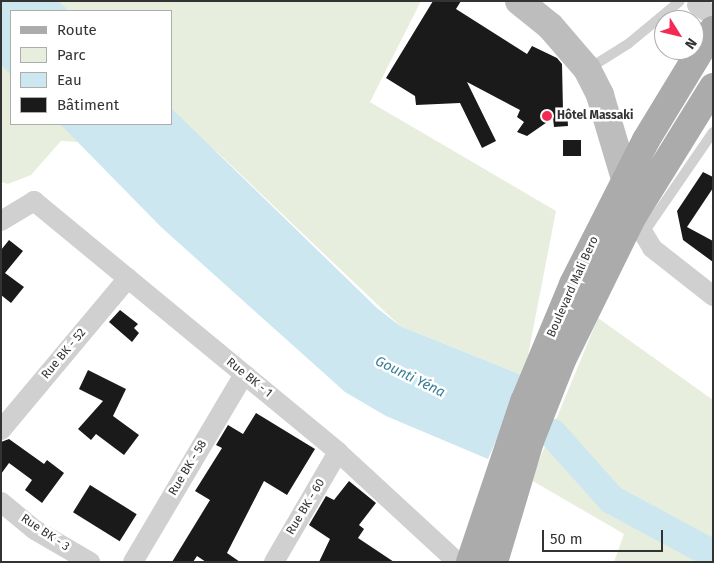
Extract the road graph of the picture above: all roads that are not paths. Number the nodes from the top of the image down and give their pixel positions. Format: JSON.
{"nodes":[{"id":1,"x":519,"y":1,"type":"edge"},
{"id":2,"x":697,"y":8,"type":"edge"},
{"id":3,"x":713,"y":30,"type":"edge"},
{"id":4,"x":587,"y":69,"type":"junction"},
{"id":5,"x":713,"y":87,"type":"edge"},
{"id":6,"x":713,"y":132,"type":"edge"},
{"id":7,"x":625,"y":179,"type":"junction"},
{"id":8,"x":1,"y":221,"type":"edge"},
{"id":9,"x":644,"y":232,"type":"junction"},
{"id":10,"x":128,"y":278,"type":"junction"},
{"id":11,"x":713,"y":296,"type":"edge"},
{"id":12,"x":244,"y":374,"type":"junction"},
{"id":13,"x":534,"y":404,"type":"junction"},
{"id":14,"x":1,"y":430,"type":"edge"},
{"id":15,"x":521,"y":438,"type":"junction"},
{"id":16,"x":338,"y":452,"type":"junction"},
{"id":17,"x":1,"y":502,"type":"edge"},
{"id":18,"x":90,"y":562,"type":"edge"},
{"id":19,"x":133,"y":562,"type":"edge"},
{"id":20,"x":274,"y":562,"type":"edge"},
{"id":21,"x":457,"y":562,"type":"edge"},
{"id":22,"x":470,"y":562,"type":"edge"},
{"id":23,"x":494,"y":562,"type":"edge"}],
"edges":[{"from":1,"to":4,"type":"street"},
{"from":2,"to":4,"type":"lane"},
{"from":3,"to":7,"type":"main road","name":"Boulevard Mali Bero"},
{"from":4,"to":7,"type":"street"},
{"from":5,"to":9,"type":"main road","name":"Boulevard Mali Bero"},
{"from":6,"to":9,"type":"lane"},
{"from":7,"to":13,"type":"main road","name":"Boulevard Mali Bero"},
{"from":8,"to":10,"type":"street","name":"Rue BK - 1"},
{"from":9,"to":11,"type":"street"},
{"from":9,"to":13,"type":"main road","name":"Boulevard Mali Bero"},
{"from":10,"to":12,"type":"street","name":"Rue BK - 1"},
{"from":10,"to":14,"type":"street","name":"Rue BK - 52"},
{"from":12,"to":16,"type":"street","name":"Rue BK - 1"},
{"from":12,"to":19,"type":"street","name":"Rue BK - 58"},
{"from":13,"to":15,"type":"main road","name":"Boulevard Mali Bero"},
{"from":15,"to":22,"type":"main road","name":"Boulevard Mali Bero"},
{"from":15,"to":23,"type":"main road","name":"Boulevard Mali Bero"},
{"from":16,"to":20,"type":"street","name":"Rue BK - 60"},
{"from":16,"to":21,"type":"street","name":"Rue BK - 1"},
{"from":17,"to":18,"type":"street","name":"Rue BK - 3"}]}
